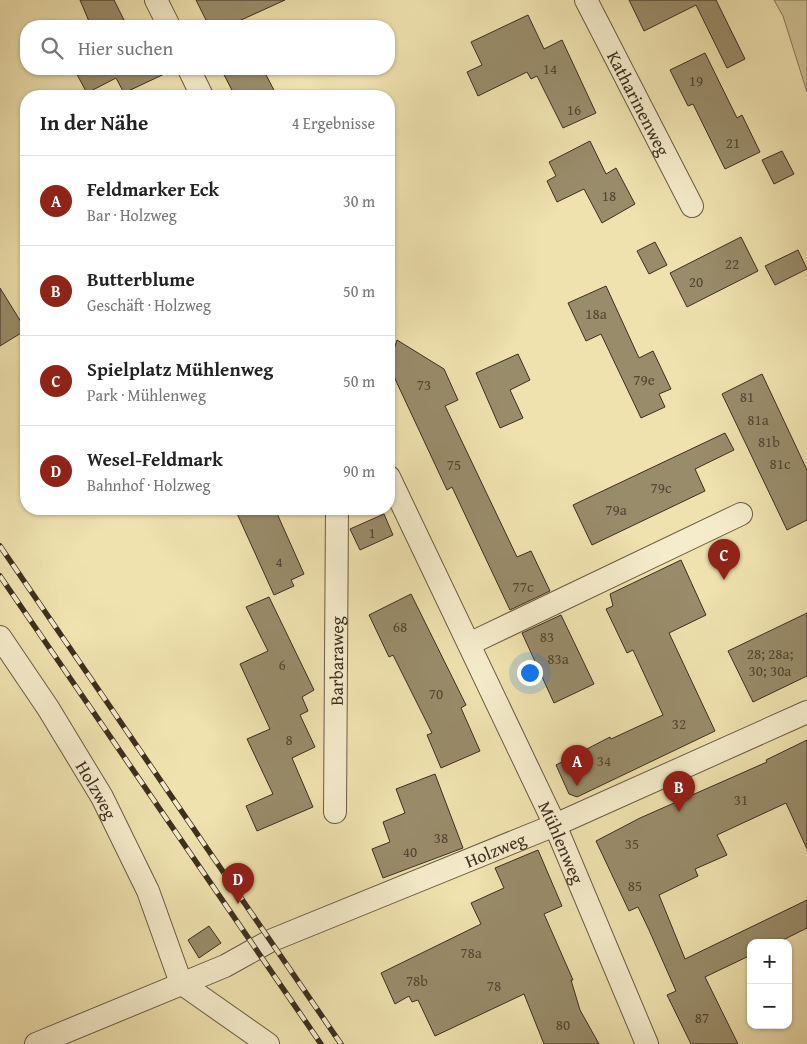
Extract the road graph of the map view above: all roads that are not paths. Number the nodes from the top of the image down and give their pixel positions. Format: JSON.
{"nodes":[{"id":1,"x":156,"y":0,"type":"edge"},
{"id":2,"x":586,"y":0,"type":"edge"},
{"id":3,"x":166,"y":20,"type":"edge"},
{"id":4,"x":192,"y":75,"type":"edge"},
{"id":5,"x":199,"y":90,"type":"edge"},
{"id":6,"x":692,"y":206,"type":"dead end"},
{"id":7,"x":395,"y":490,"type":"edge"},
{"id":8,"x":741,"y":514,"type":"dead end"},
{"id":9,"x":337,"y":515,"type":"edge"},
{"id":10,"x":0,"y":637,"type":"edge"},
{"id":11,"x":469,"y":644,"type":"junction"},
{"id":12,"x":807,"y":712,"type":"edge"},
{"id":13,"x":335,"y":812,"type":"dead end"},
{"id":14,"x":555,"y":825,"type":"junction"},
{"id":15,"x":181,"y":983,"type":"junction"},
{"id":16,"x":36,"y":1044,"type":"edge"},
{"id":17,"x":268,"y":1044,"type":"edge"},
{"id":18,"x":647,"y":1044,"type":"edge"}],
"edges":[{"from":1,"to":3,"type":"street"},
{"from":2,"to":6,"type":"street","name":"Katharinenweg"},
{"from":4,"to":5,"type":"street"},
{"from":7,"to":11,"type":"street","name":"Mühlenweg"},
{"from":8,"to":11,"type":"street"},
{"from":9,"to":13,"type":"street","name":"Barbaraweg"},
{"from":10,"to":15,"type":"street","name":"Holzweg"},
{"from":11,"to":14,"type":"street","name":"Mühlenweg"},
{"from":12,"to":14,"type":"street","name":"Holzweg"},
{"from":14,"to":15,"type":"street","name":"Holzweg"},
{"from":14,"to":18,"type":"street","name":"Mühlenweg"},
{"from":15,"to":16,"type":"street","name":"Holzweg"},
{"from":15,"to":17,"type":"street"}]}
